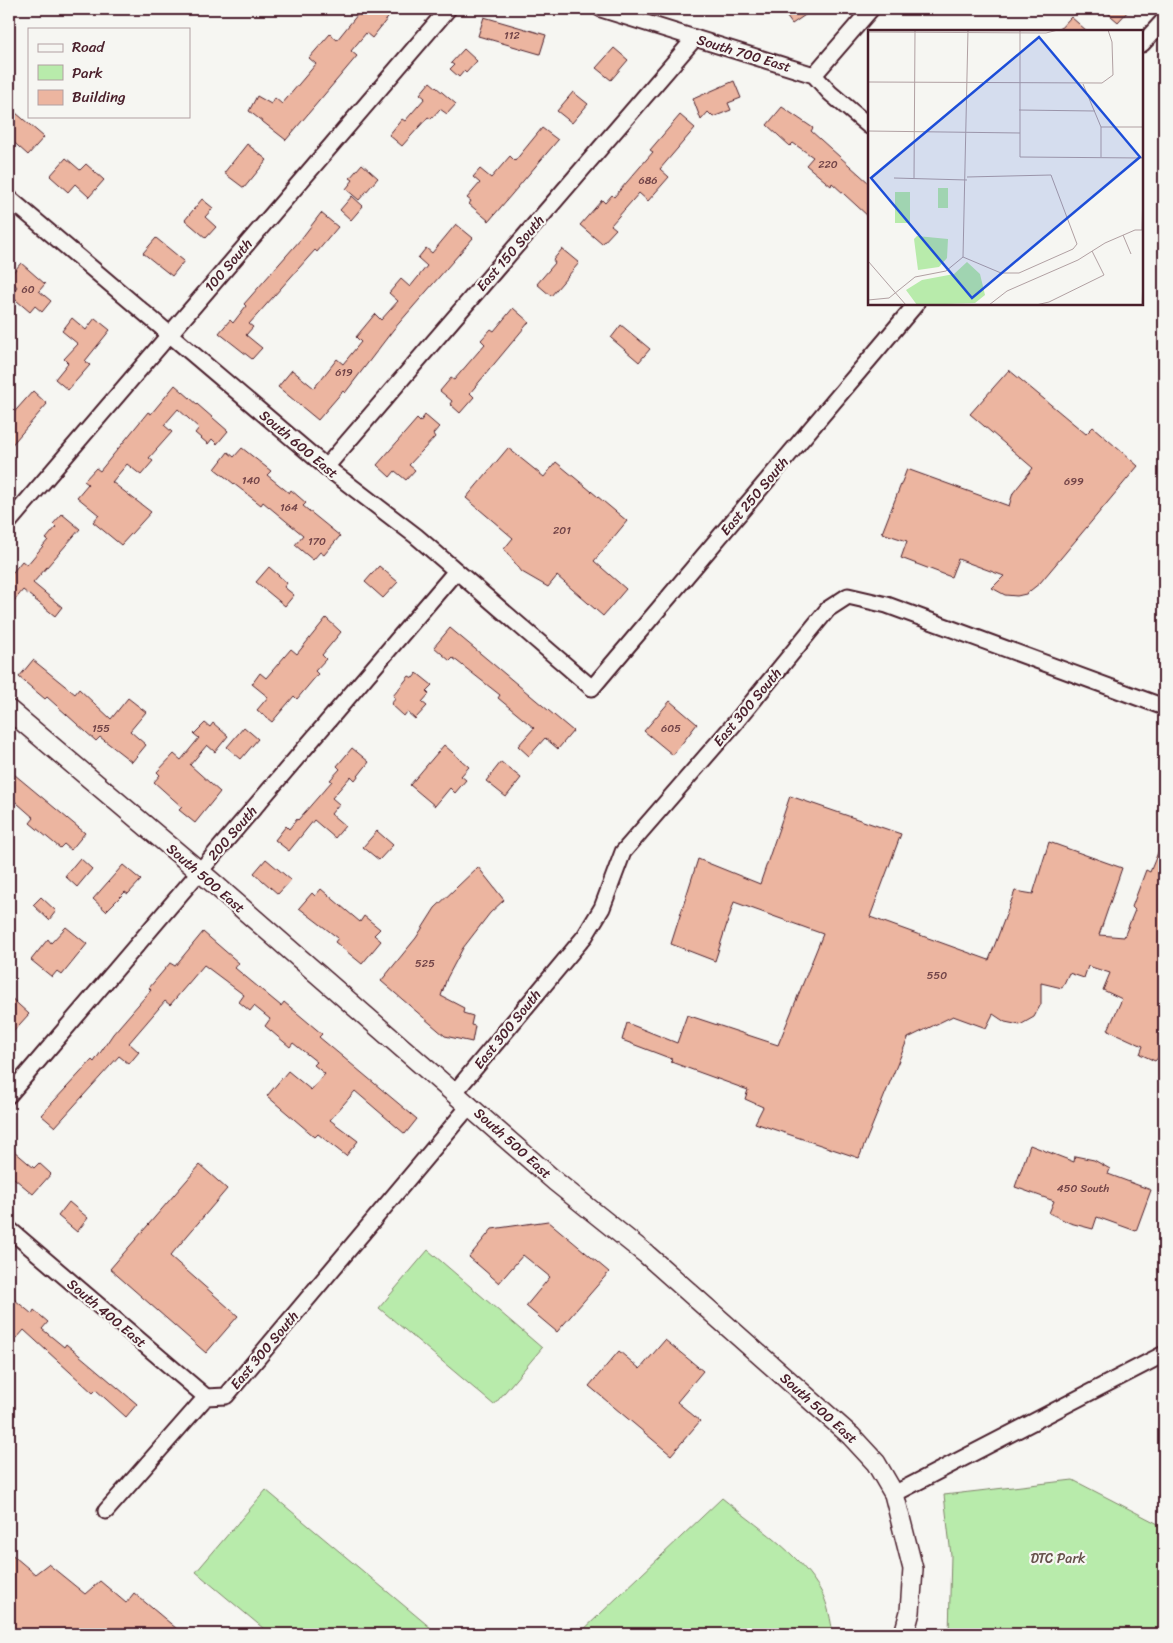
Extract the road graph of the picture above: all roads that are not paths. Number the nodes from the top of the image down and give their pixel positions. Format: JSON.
{"nodes":[{"id":1,"x":448,"y":9,"type":"edge"},
{"id":2,"x":602,"y":9,"type":"edge"},
{"id":3,"x":871,"y":9,"type":"edge"},
{"id":4,"x":1164,"y":20,"type":"edge"},
{"id":5,"x":695,"y":38,"type":"junction"},
{"id":6,"x":1143,"y":43,"type":"edge"},
{"id":7,"x":814,"y":75,"type":"junction"},
{"id":8,"x":868,"y":125,"type":"edge"},
{"id":9,"x":9,"y":198,"type":"edge"},
{"id":10,"x":915,"y":305,"type":"edge"},
{"id":11,"x":169,"y":334,"type":"junction"},
{"id":12,"x":326,"y":468,"type":"junction"},
{"id":13,"x":9,"y":522,"type":"edge"},
{"id":14,"x":456,"y":571,"type":"junction"},
{"id":15,"x":592,"y":688,"type":"joint"},
{"id":16,"x":1164,"y":707,"type":"edge"},
{"id":17,"x":9,"y":710,"type":"edge"},
{"id":18,"x":199,"y":872,"type":"junction"},
{"id":19,"x":455,"y":1092,"type":"junction"},
{"id":20,"x":9,"y":1095,"type":"edge"},
{"id":21,"x":470,"y":1105,"type":"junction"},
{"id":22,"x":9,"y":1229,"type":"edge"},
{"id":23,"x":1164,"y":1354,"type":"edge"},
{"id":24,"x":206,"y":1398,"type":"junction"},
{"id":25,"x":894,"y":1494,"type":"junction"},
{"id":26,"x":106,"y":1511,"type":"dead end"},
{"id":27,"x":904,"y":1634,"type":"edge"}],
"edges":[{"from":1,"to":11,"type":"street","name":"100 South"},
{"from":2,"to":5,"type":"street","name":"South 700 East"},
{"from":3,"to":7,"type":"street"},
{"from":4,"to":6,"type":"street"},
{"from":5,"to":7,"type":"street","name":"South 700 East"},
{"from":5,"to":12,"type":"street","name":"East 150 South"},
{"from":7,"to":8,"type":"street"},
{"from":9,"to":11,"type":"street","name":"South 600 East"},
{"from":10,"to":15,"type":"street","name":"East 250 South"},
{"from":11,"to":12,"type":"street","name":"South 600 East"},
{"from":11,"to":13,"type":"street","name":"100 South"},
{"from":12,"to":14,"type":"street","name":"South 600 East"},
{"from":14,"to":15,"type":"street","name":"South 600 East"},
{"from":14,"to":18,"type":"street","name":"200 South"},
{"from":16,"to":19,"type":"street","name":"East 300 South"},
{"from":17,"to":18,"type":"street","name":"South 500 East"},
{"from":18,"to":19,"type":"street","name":"South 500 East"},
{"from":18,"to":20,"type":"street","name":"200 South"},
{"from":19,"to":21,"type":"street","name":"South 500 East"},
{"from":21,"to":24,"type":"street","name":"East 300 South"},
{"from":21,"to":25,"type":"street","name":"South 500 East"},
{"from":22,"to":24,"type":"street","name":"South 400 East"},
{"from":23,"to":25,"type":"street"},
{"from":24,"to":26,"type":"street"},
{"from":25,"to":27,"type":"street","name":"South 500 East"}]}
